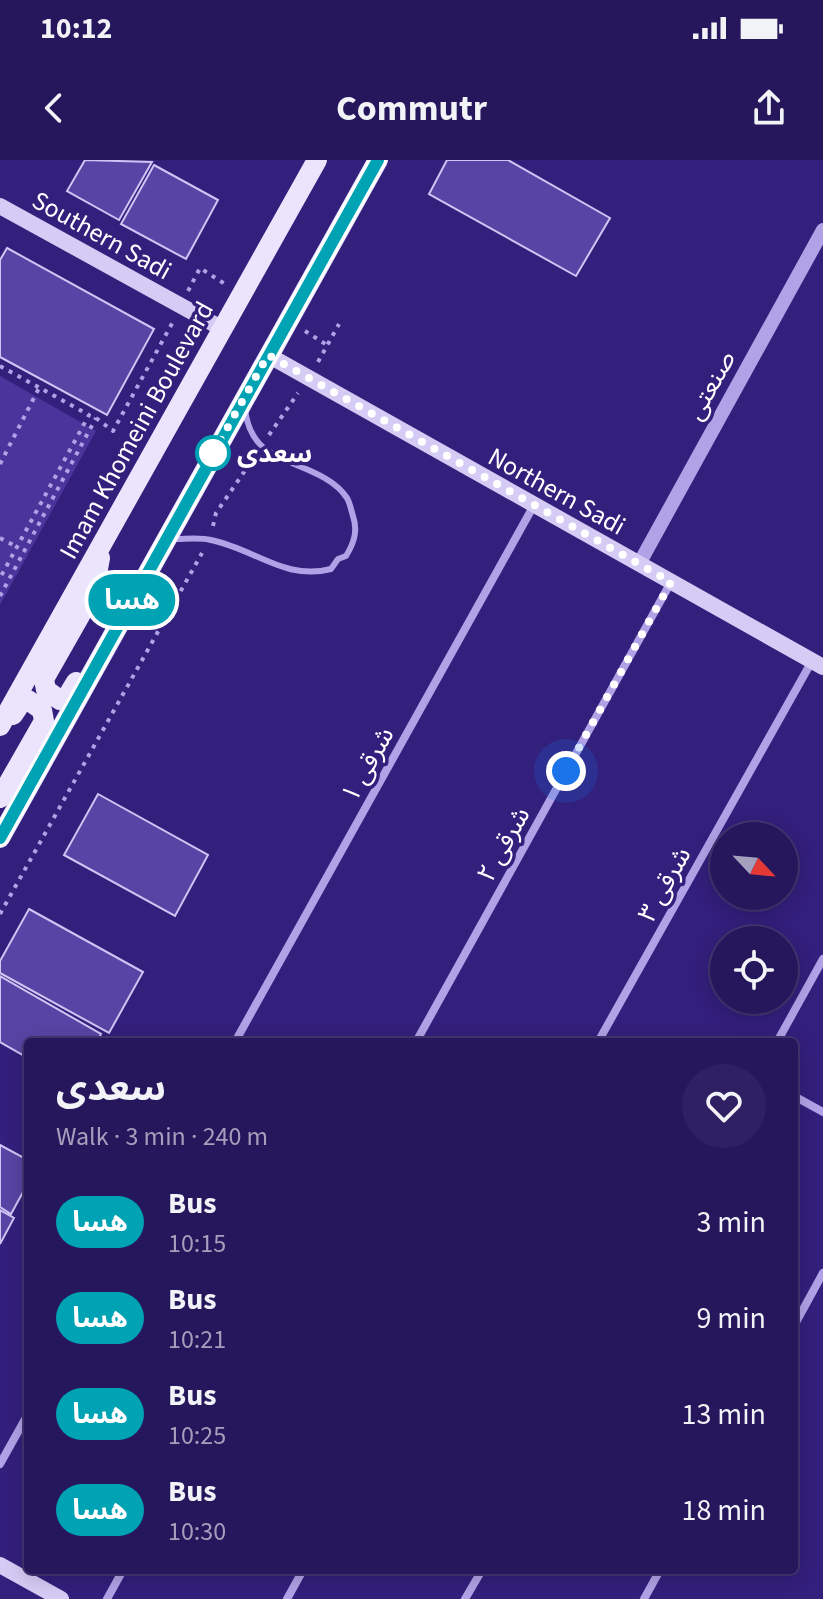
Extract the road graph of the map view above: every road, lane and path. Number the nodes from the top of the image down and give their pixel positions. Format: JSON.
{"nodes":[{"id":1,"x":317,"y":160,"type":"edge"},
{"id":2,"x":378,"y":160,"type":"edge"},
{"id":3,"x":0,"y":206,"type":"edge"},
{"id":4,"x":823,"y":230,"type":"edge"},
{"id":5,"x":172,"y":323,"type":"dead end"},
{"id":6,"x":339,"y":324,"type":"dead end"},
{"id":7,"x":223,"y":329,"type":"junction"},
{"id":8,"x":268,"y":355,"type":"junction"},
{"id":9,"x":0,"y":366,"type":"edge"},
{"id":10,"x":308,"y":378,"type":"junction"},
{"id":11,"x":254,"y":380,"type":"junction"},
{"id":12,"x":39,"y":388,"type":"junction"},
{"id":13,"x":89,"y":415,"type":"junction"},
{"id":14,"x":96,"y":418,"type":"junction"},
{"id":15,"x":262,"y":446,"type":"junction"},
{"id":16,"x":0,"y":464,"type":"edge"},
{"id":17,"x":534,"y":505,"type":"junction"},
{"id":18,"x":0,"y":538,"type":"edge"},
{"id":19,"x":166,"y":538,"type":"junction"},
{"id":20,"x":210,"y":539,"type":"junction"},
{"id":21,"x":103,"y":543,"type":"junction"},
{"id":22,"x":17,"y":547,"type":"junction"},
{"id":23,"x":639,"y":564,"type":"junction"},
{"id":24,"x":0,"y":578,"type":"edge"},
{"id":25,"x":671,"y":582,"type":"junction"},
{"id":26,"x":0,"y":596,"type":"edge"},
{"id":27,"x":100,"y":657,"type":"junction"},
{"id":28,"x":817,"y":664,"type":"edge"},
{"id":29,"x":0,"y":726,"type":"edge"},
{"id":30,"x":0,"y":736,"type":"edge"},
{"id":31,"x":0,"y":798,"type":"edge"},
{"id":32,"x":0,"y":838,"type":"edge"},
{"id":33,"x":0,"y":914,"type":"edge"},
{"id":34,"x":823,"y":959,"type":"edge"},
{"id":35,"x":237,"y":1038,"type":"edge"},
{"id":36,"x":418,"y":1038,"type":"edge"},
{"id":37,"x":600,"y":1038,"type":"edge"},
{"id":38,"x":779,"y":1038,"type":"edge"},
{"id":39,"x":798,"y":1098,"type":"edge"},
{"id":40,"x":823,"y":1112,"type":"edge"},
{"id":41,"x":823,"y":1273,"type":"edge"},
{"id":42,"x":798,"y":1319,"type":"edge"},
{"id":43,"x":24,"y":1421,"type":"edge"},
{"id":44,"x":0,"y":1464,"type":"edge"},
{"id":45,"x":0,"y":1565,"type":"edge"},
{"id":46,"x":121,"y":1574,"type":"edge"},
{"id":47,"x":301,"y":1574,"type":"edge"},
{"id":48,"x":480,"y":1574,"type":"edge"},
{"id":49,"x":658,"y":1574,"type":"edge"},
{"id":50,"x":61,"y":1599,"type":"edge"},
{"id":51,"x":107,"y":1599,"type":"edge"},
{"id":52,"x":287,"y":1599,"type":"edge"},
{"id":53,"x":465,"y":1599,"type":"edge"},
{"id":54,"x":644,"y":1599,"type":"edge"}],
"edges":[{"from":1,"to":7,"type":"main road","name":"Imam Khomeini Boulevard"},
{"from":2,"to":8,"type":"main road"},
{"from":3,"to":7,"type":"main road","name":"Southern Sadi"},
{"from":4,"to":23,"type":"street","name":"صنعتی"},
{"from":5,"to":14,"type":"path"},
{"from":6,"to":10,"type":"path"},
{"from":7,"to":21,"type":"main road","name":"Imam Khomeini Boulevard"},
{"from":8,"to":10,"type":"main road","name":"Northern Sadi"},
{"from":8,"to":11,"type":"main road"},
{"from":9,"to":12,"type":"path"},
{"from":10,"to":15,"type":"path"},
{"from":10,"to":17,"type":"main road","name":"Northern Sadi"},
{"from":11,"to":15,"type":"lane"},
{"from":11,"to":19,"type":"main road"},
{"from":12,"to":13,"type":"path"},
{"from":12,"to":16,"type":"path"},
{"from":13,"to":14,"type":"path"},
{"from":13,"to":22,"type":"path"},
{"from":14,"to":26,"type":"path"},
{"from":15,"to":20,"type":"path"},
{"from":15,"to":20,"type":"lane"},
{"from":17,"to":23,"type":"main road","name":"Northern Sadi"},
{"from":17,"to":35,"type":"street","name":"۱ شرقی"},
{"from":18,"to":22,"type":"path"},
{"from":19,"to":20,"type":"lane"},
{"from":19,"to":27,"type":"main road"},
{"from":20,"to":33,"type":"path"},
{"from":21,"to":27,"type":"main road"},
{"from":21,"to":29,"type":"main road","name":"Imam Khomeini Boulevard"},
{"from":22,"to":24,"type":"path"},
{"from":23,"to":25,"type":"main road","name":"Northern Sadi"},
{"from":25,"to":28,"type":"main road","name":"Northern Sadi"},
{"from":25,"to":36,"type":"street","name":"۲ شرقی"},
{"from":27,"to":32,"type":"main road"},
{"from":28,"to":37,"type":"street","name":"۳ شرقی"},
{"from":30,"to":31,"type":"main road"},
{"from":34,"to":38,"type":"street"},
{"from":39,"to":40,"type":"street"},
{"from":41,"to":42,"type":"street"},
{"from":43,"to":44,"type":"street"},
{"from":45,"to":50,"type":"main road"},
{"from":46,"to":51,"type":"street"},
{"from":47,"to":52,"type":"street"},
{"from":48,"to":53,"type":"street"},
{"from":49,"to":54,"type":"street"}]}
